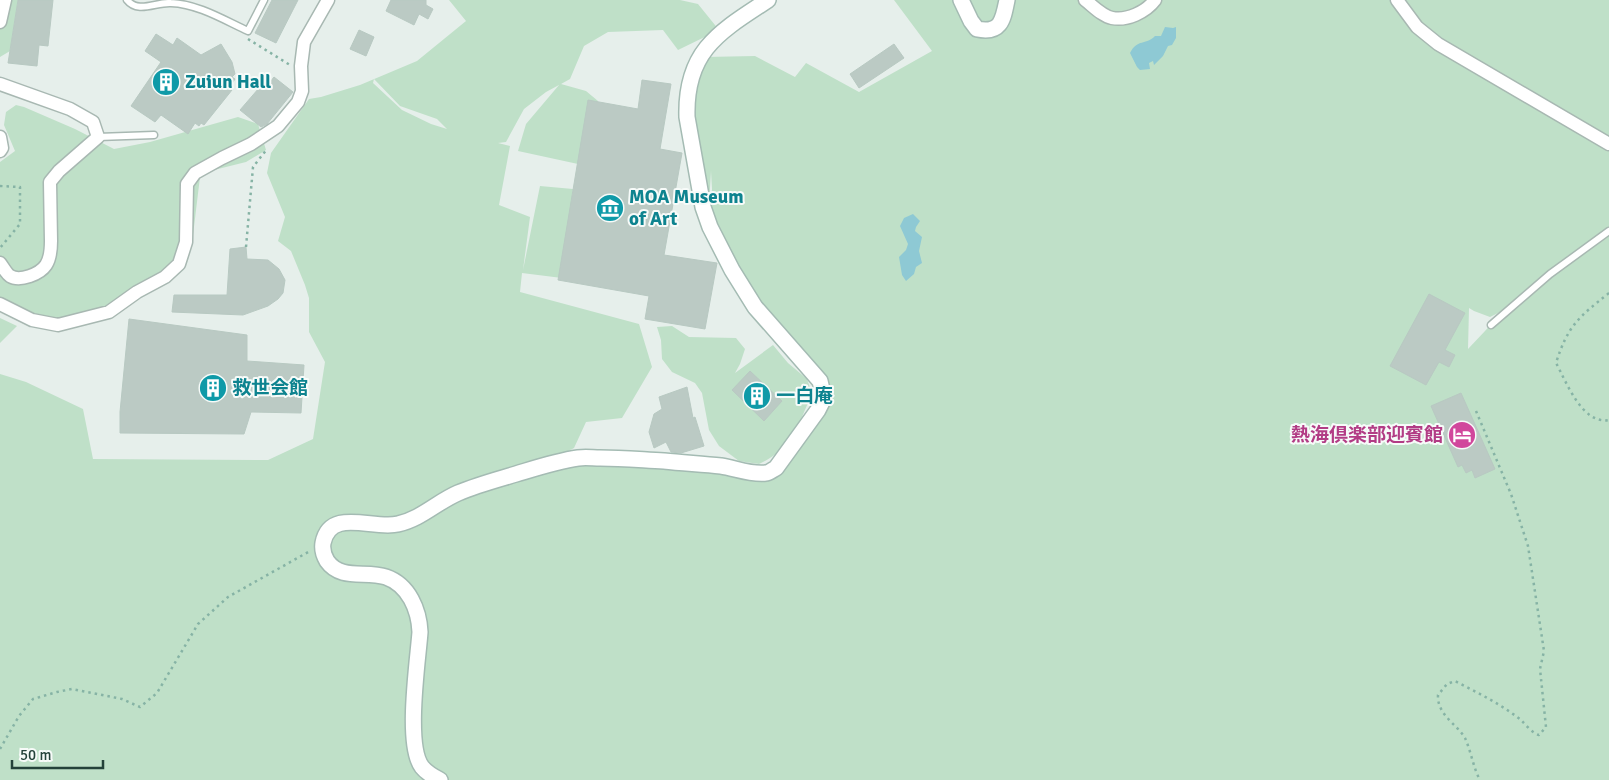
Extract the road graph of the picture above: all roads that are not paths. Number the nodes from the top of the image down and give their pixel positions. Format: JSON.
{"nodes":[{"id":1,"x":5,"y":0,"type":"edge"},
{"id":2,"x":127,"y":0,"type":"edge"},
{"id":3,"x":264,"y":0,"type":"edge"},
{"id":4,"x":328,"y":0,"type":"edge"},
{"id":5,"x":768,"y":0,"type":"edge"},
{"id":6,"x":961,"y":0,"type":"edge"},
{"id":7,"x":1007,"y":0,"type":"edge"},
{"id":8,"x":1085,"y":0,"type":"edge"},
{"id":9,"x":1155,"y":0,"type":"edge"},
{"id":10,"x":1397,"y":0,"type":"edge"},
{"id":11,"x":0,"y":22,"type":"edge"},
{"id":12,"x":4,"y":88,"type":"edge"},
{"id":13,"x":98,"y":136,"type":"junction"},
{"id":14,"x":154,"y":136,"type":"dead end"},
{"id":15,"x":0,"y":138,"type":"edge"},
{"id":16,"x":1609,"y":144,"type":"edge"},
{"id":17,"x":0,"y":151,"type":"edge"},
{"id":18,"x":1609,"y":231,"type":"edge"},
{"id":19,"x":0,"y":263,"type":"edge"},
{"id":20,"x":0,"y":304,"type":"edge"},
{"id":21,"x":1491,"y":325,"type":"dead end"},
{"id":22,"x":440,"y":780,"type":"edge"}],
"edges":[{"from":1,"to":11,"type":"street"},
{"from":2,"to":3,"type":"lane"},
{"from":4,"to":20,"type":"street"},
{"from":5,"to":22,"type":"street"},
{"from":6,"to":7,"type":"street"},
{"from":8,"to":9,"type":"street"},
{"from":10,"to":16,"type":"street"},
{"from":12,"to":13,"type":"street"},
{"from":13,"to":14,"type":"lane"},
{"from":13,"to":19,"type":"street"},
{"from":15,"to":17,"type":"street"},
{"from":18,"to":21,"type":"lane"}]}
